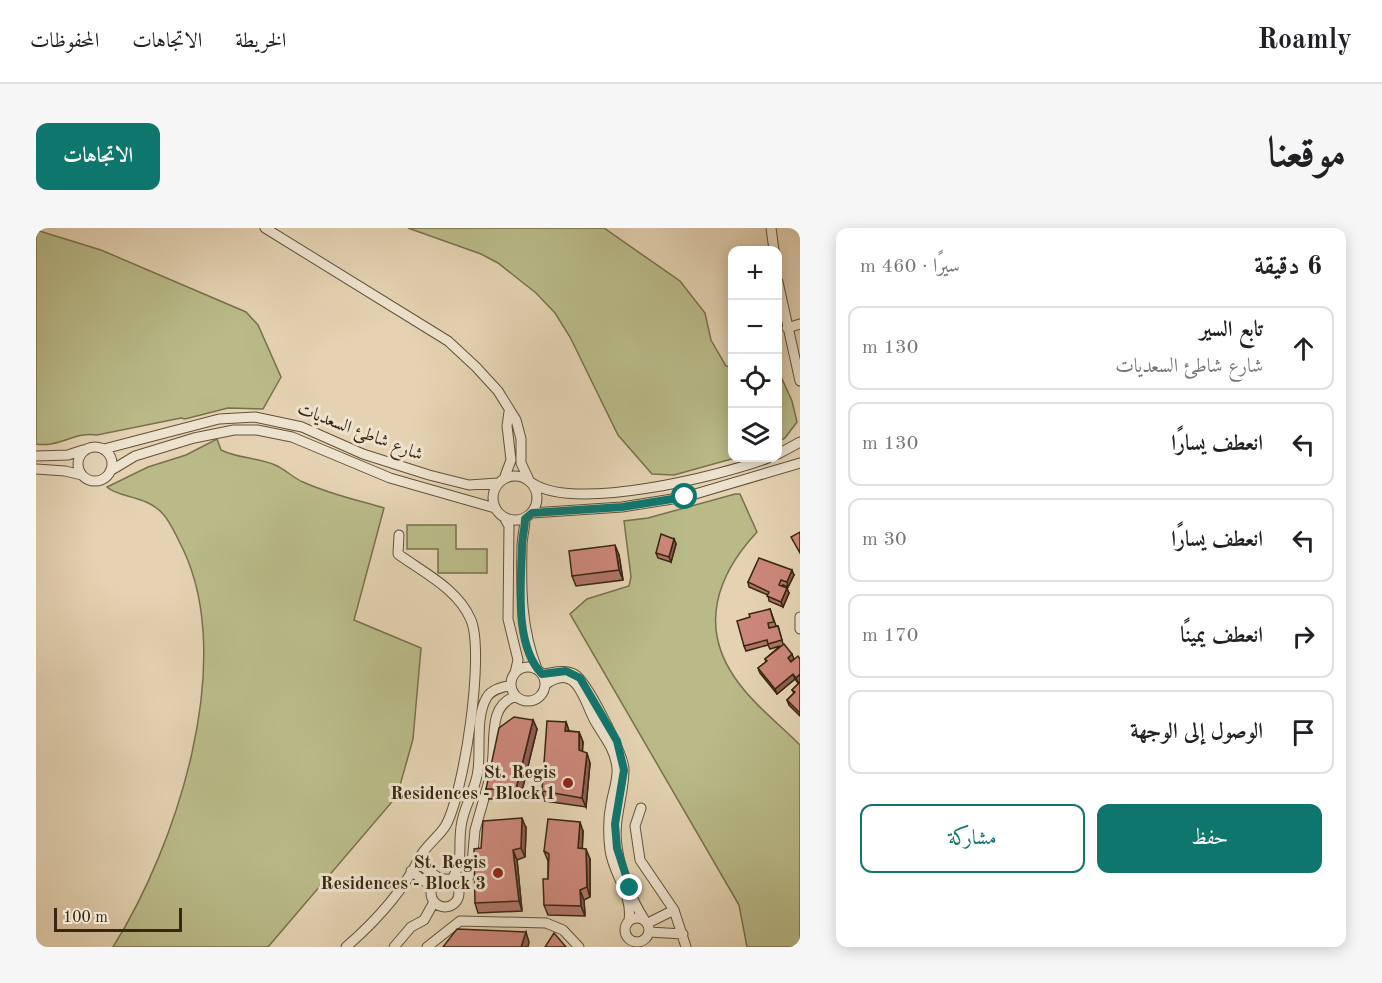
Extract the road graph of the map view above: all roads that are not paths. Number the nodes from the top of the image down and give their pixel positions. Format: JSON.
{"nodes":[{"id":1,"x":265,"y":228,"type":"edge"},
{"id":2,"x":771,"y":228,"type":"edge"},
{"id":3,"x":773,"y":246,"type":"edge"},
{"id":4,"x":781,"y":300,"type":"edge"},
{"id":5,"x":800,"y":324,"type":"edge"},
{"id":6,"x":787,"y":328,"type":"junction"},
{"id":7,"x":792,"y":344,"type":"junction"},
{"id":8,"x":800,"y":353,"type":"edge"},
{"id":9,"x":800,"y":381,"type":"edge"},
{"id":10,"x":509,"y":412,"type":"junction"},
{"id":11,"x":800,"y":442,"type":"edge"},
{"id":12,"x":104,"y":449,"type":"junction"},
{"id":13,"x":83,"y":450,"type":"junction"},
{"id":14,"x":782,"y":451,"type":"edge"},
{"id":15,"x":36,"y":456,"type":"edge"},
{"id":16,"x":755,"y":462,"type":"edge"},
{"id":17,"x":800,"y":463,"type":"edge"},
{"id":18,"x":36,"y":469,"type":"edge"},
{"id":19,"x":110,"y":471,"type":"junction"},
{"id":20,"x":82,"y":475,"type":"junction"},
{"id":21,"x":501,"y":481,"type":"junction"},
{"id":22,"x":530,"y":481,"type":"junction"},
{"id":23,"x":495,"y":508,"type":"junction"},
{"id":24,"x":528,"y":516,"type":"junction"},
{"id":25,"x":504,"y":518,"type":"junction"},
{"id":26,"x":399,"y":536,"type":"dead end"},
{"id":27,"x":800,"y":616,"type":"edge"},
{"id":28,"x":800,"y":629,"type":"edge"},
{"id":29,"x":540,"y":672,"type":"junction"},
{"id":30,"x":515,"y":673,"type":"junction"},
{"id":31,"x":511,"y":685,"type":"junction"},
{"id":32,"x":546,"y":685,"type":"junction"},
{"id":33,"x":516,"y":696,"type":"junction"},
{"id":34,"x":641,"y":808,"type":"dead end"},
{"id":35,"x":418,"y":863,"type":"junction"},
{"id":36,"x":411,"y":871,"type":"junction"},
{"id":37,"x":446,"y":879,"type":"junction"},
{"id":38,"x":432,"y":887,"type":"junction"},
{"id":39,"x":458,"y":888,"type":"junction"},
{"id":40,"x":434,"y":902,"type":"junction"},
{"id":41,"x":674,"y":910,"type":"junction"},
{"id":42,"x":628,"y":920,"type":"junction"},
{"id":43,"x":647,"y":932,"type":"edge"},
{"id":44,"x":683,"y":934,"type":"junction"},
{"id":45,"x":636,"y":944,"type":"edge"},
{"id":46,"x":395,"y":946,"type":"edge"},
{"id":47,"x":346,"y":947,"type":"edge"},
{"id":48,"x":427,"y":947,"type":"edge"},
{"id":49,"x":579,"y":947,"type":"edge"},
{"id":50,"x":686,"y":947,"type":"edge"}],
"edges":[{"from":1,"to":10,"type":"street"},
{"from":2,"to":3,"type":"street"},
{"from":4,"to":6,"type":"street"},
{"from":5,"to":6,"type":"street"},
{"from":6,"to":7,"type":"street"},
{"from":7,"to":8,"type":"street"},
{"from":7,"to":9,"type":"street"},
{"from":10,"to":21,"type":"street"},
{"from":10,"to":22,"type":"street"},
{"from":11,"to":14,"type":"street"},
{"from":12,"to":13,"type":"street"},
{"from":12,"to":19,"type":"street"},
{"from":12,"to":21,"type":"street","name":"شارع شاطئ السعديات"},
{"from":13,"to":15,"type":"street"},
{"from":13,"to":20,"type":"street"},
{"from":16,"to":22,"type":"street"},
{"from":17,"to":24,"type":"street"},
{"from":18,"to":20,"type":"street"},
{"from":19,"to":20,"type":"street"},
{"from":19,"to":23,"type":"street","name":"شارع شاطئ السعديات"},
{"from":21,"to":22,"type":"street"},
{"from":21,"to":23,"type":"street"},
{"from":22,"to":24,"type":"street"},
{"from":23,"to":25,"type":"street"},
{"from":24,"to":25,"type":"street"},
{"from":24,"to":29,"type":"street"},
{"from":25,"to":30,"type":"street"},
{"from":26,"to":35,"type":"street"},
{"from":27,"to":28,"type":"street"},
{"from":29,"to":30,"type":"street"},
{"from":29,"to":32,"type":"street"},
{"from":29,"to":43,"type":"street"},
{"from":30,"to":31,"type":"street"},
{"from":31,"to":33,"type":"street"},
{"from":31,"to":37,"type":"street"},
{"from":32,"to":33,"type":"street"},
{"from":32,"to":42,"type":"street"},
{"from":33,"to":39,"type":"street"},
{"from":34,"to":41,"type":"street"},
{"from":35,"to":36,"type":"street"},
{"from":35,"to":37,"type":"street"},
{"from":36,"to":38,"type":"street"},
{"from":36,"to":47,"type":"street"},
{"from":37,"to":38,"type":"street"},
{"from":37,"to":39,"type":"street"},
{"from":38,"to":40,"type":"street"},
{"from":39,"to":40,"type":"street"},
{"from":40,"to":46,"type":"street"},
{"from":41,"to":43,"type":"street"},
{"from":41,"to":44,"type":"street"},
{"from":42,"to":43,"type":"street"},
{"from":42,"to":45,"type":"street"},
{"from":43,"to":44,"type":"street"},
{"from":43,"to":45,"type":"street"},
{"from":44,"to":50,"type":"street"},
{"from":48,"to":49,"type":"street"}]}
